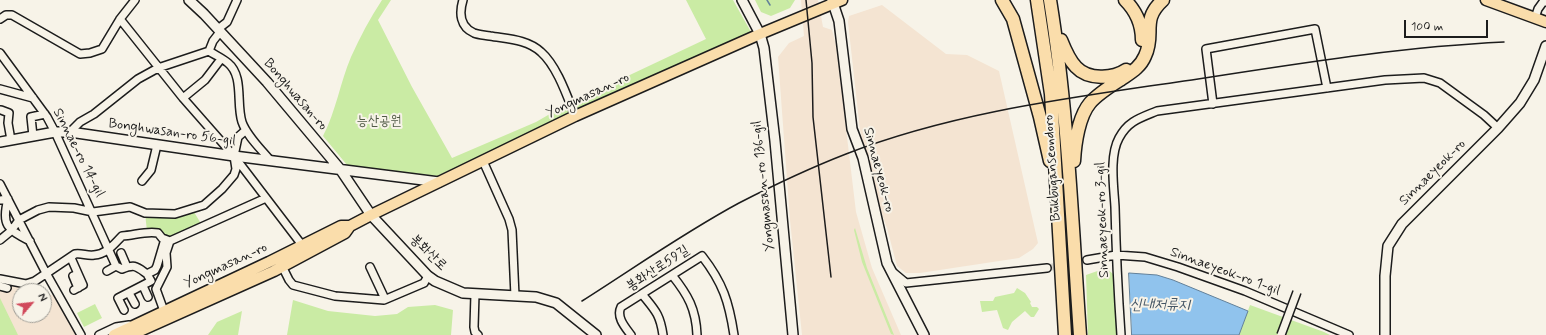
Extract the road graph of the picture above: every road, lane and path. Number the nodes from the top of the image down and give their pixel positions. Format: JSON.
{"nodes":[{"id":1,"x":135,"y":0,"type":"edge"},
{"id":2,"x":189,"y":0,"type":"edge"},
{"id":3,"x":237,"y":0,"type":"edge"},
{"id":4,"x":463,"y":0,"type":"edge"},
{"id":5,"x":742,"y":0,"type":"edge"},
{"id":6,"x":1002,"y":0,"type":"edge"},
{"id":7,"x":1037,"y":0,"type":"edge"},
{"id":8,"x":1050,"y":0,"type":"edge"},
{"id":9,"x":1125,"y":0,"type":"edge"},
{"id":10,"x":1163,"y":0,"type":"edge"},
{"id":11,"x":1486,"y":0,"type":"edge"},
{"id":12,"x":836,"y":1,"type":"edge"},
{"id":13,"x":1546,"y":2,"type":"edge"},
{"id":14,"x":1534,"y":18,"type":"junction"},
{"id":15,"x":0,"y":19,"type":"edge"},
{"id":16,"x":120,"y":19,"type":"junction"},
{"id":17,"x":1053,"y":21,"type":"junction"},
{"id":18,"x":1546,"y":22,"type":"edge"},
{"id":19,"x":219,"y":30,"type":"junction"},
{"id":20,"x":760,"y":34,"type":"junction"},
{"id":21,"x":1546,"y":46,"type":"edge"},
{"id":22,"x":209,"y":52,"type":"junction"},
{"id":23,"x":0,"y":53,"type":"edge"},
{"id":24,"x":221,"y":59,"type":"junction"},
{"id":25,"x":158,"y":68,"type":"junction"},
{"id":26,"x":1327,"y":88,"type":"junction"},
{"id":27,"x":0,"y":89,"type":"edge"},
{"id":28,"x":33,"y":98,"type":"junction"},
{"id":29,"x":183,"y":98,"type":"junction"},
{"id":30,"x":1213,"y":104,"type":"junction"},
{"id":31,"x":1,"y":110,"type":"edge"},
{"id":32,"x":45,"y":114,"type":"junction"},
{"id":33,"x":575,"y":116,"type":"junction"},
{"id":34,"x":1498,"y":128,"type":"junction"},
{"id":35,"x":246,"y":130,"type":"junction"},
{"id":36,"x":56,"y":132,"type":"junction"},
{"id":37,"x":70,"y":132,"type":"junction"},
{"id":38,"x":33,"y":136,"type":"junction"},
{"id":39,"x":11,"y":140,"type":"junction"},
{"id":40,"x":0,"y":142,"type":"edge"},
{"id":41,"x":157,"y":145,"type":"junction"},
{"id":42,"x":234,"y":156,"type":"junction"},
{"id":43,"x":270,"y":160,"type":"junction"},
{"id":44,"x":483,"y":161,"type":"junction"},
{"id":45,"x":340,"y":169,"type":"junction"},
{"id":46,"x":142,"y":181,"type":"dead end"},
{"id":47,"x":439,"y":182,"type":"junction"},
{"id":48,"x":0,"y":184,"type":"edge"},
{"id":49,"x":1071,"y":196,"type":"junction"},
{"id":50,"x":8,"y":198,"type":"junction"},
{"id":51,"x":266,"y":198,"type":"junction"},
{"id":52,"x":0,"y":200,"type":"edge"},
{"id":53,"x":1058,"y":200,"type":"junction"},
{"id":54,"x":93,"y":212,"type":"junction"},
{"id":55,"x":371,"y":215,"type":"junction"},
{"id":56,"x":19,"y":220,"type":"junction"},
{"id":57,"x":350,"y":226,"type":"junction"},
{"id":58,"x":6,"y":228,"type":"edge"},
{"id":59,"x":0,"y":240,"type":"edge"},
{"id":60,"x":168,"y":240,"type":"junction"},
{"id":61,"x":30,"y":241,"type":"junction"},
{"id":62,"x":302,"y":245,"type":"junction"},
{"id":63,"x":109,"y":250,"type":"junction"},
{"id":64,"x":121,"y":253,"type":"dead end"},
{"id":65,"x":1116,"y":255,"type":"junction"},
{"id":66,"x":71,"y":258,"type":"junction"},
{"id":67,"x":1087,"y":260,"type":"tunnel mouth"},
{"id":68,"x":887,"y":263,"type":"junction"},
{"id":69,"x":116,"y":266,"type":"junction"},
{"id":70,"x":282,"y":266,"type":"junction"},
{"id":71,"x":127,"y":267,"type":"junction"},
{"id":72,"x":370,"y":267,"type":"dead end"},
{"id":73,"x":1047,"y":268,"type":"tunnel mouth"},
{"id":74,"x":107,"y":271,"type":"dead end"},
{"id":75,"x":46,"y":273,"type":"junction"},
{"id":76,"x":147,"y":274,"type":"junction"},
{"id":77,"x":672,"y":275,"type":"junction"},
{"id":78,"x":73,"y":276,"type":"dead end"},
{"id":79,"x":428,"y":276,"type":"junction"},
{"id":80,"x":0,"y":279,"type":"edge"},
{"id":81,"x":142,"y":286,"type":"junction"},
{"id":82,"x":1297,"y":292,"type":"dead end"},
{"id":83,"x":129,"y":293,"type":"junction"},
{"id":84,"x":475,"y":294,"type":"junction"},
{"id":85,"x":642,"y":294,"type":"junction"},
{"id":86,"x":514,"y":296,"type":"junction"},
{"id":87,"x":148,"y":297,"type":"dead end"},
{"id":88,"x":385,"y":299,"type":"junction"},
{"id":89,"x":135,"y":304,"type":"dead end"},
{"id":90,"x":124,"y":310,"type":"dead end"},
{"id":91,"x":164,"y":311,"type":"junction"},
{"id":92,"x":141,"y":329,"type":"edge"},
{"id":93,"x":792,"y":334,"type":"edge"},
{"id":94,"x":81,"y":335,"type":"edge"},
{"id":95,"x":99,"y":335,"type":"edge"},
{"id":96,"x":114,"y":335,"type":"edge"},
{"id":97,"x":131,"y":335,"type":"edge"},
{"id":98,"x":478,"y":335,"type":"edge"},
{"id":99,"x":596,"y":335,"type":"edge"},
{"id":100,"x":630,"y":335,"type":"edge"},
{"id":101,"x":663,"y":335,"type":"edge"},
{"id":102,"x":697,"y":335,"type":"edge"},
{"id":103,"x":734,"y":335,"type":"edge"},
{"id":104,"x":924,"y":335,"type":"edge"},
{"id":105,"x":1064,"y":335,"type":"edge"},
{"id":106,"x":1080,"y":335,"type":"edge"},
{"id":107,"x":1121,"y":335,"type":"edge"},
{"id":108,"x":1282,"y":335,"type":"edge"},
{"id":109,"x":1349,"y":335,"type":"edge"},
{"id":110,"x":1385,"y":335,"type":"edge"}],
"edges":[{"from":1,"to":16,"type":"street"},
{"from":2,"to":19,"type":"street","name":"Bonghwasan-ro"},
{"from":3,"to":19,"type":"street"},
{"from":4,"to":33,"type":"street"},
{"from":5,"to":20,"type":"street","name":"Yongmasan-ro 136-gil"},
{"from":6,"to":53,"type":"highway"},
{"from":7,"to":53,"type":"highway","name":"Bukbuganseondoro"},
{"from":8,"to":17,"type":"highway","name":"Bukbuganseondoro"},
{"from":9,"to":17,"type":"highway"},
{"from":10,"to":49,"type":"highway"},
{"from":11,"to":14,"type":"main road"},
{"from":12,"to":20,"type":"main road","name":"Yongmasan-ro"},
{"from":12,"to":68,"type":"street","name":"Sinnaeyeok-ro"},
{"from":13,"to":14,"type":"street"},
{"from":14,"to":18,"type":"main road"},
{"from":15,"to":16,"type":"street"},
{"from":16,"to":25,"type":"street"},
{"from":17,"to":49,"type":"highway","name":"Bukbuganseondoro"},
{"from":19,"to":22,"type":"street"},
{"from":19,"to":45,"type":"street","name":"Bonghwasan-ro"},
{"from":20,"to":33,"type":"main road","name":"Yongmasan-ro"},
{"from":20,"to":93,"type":"street","name":"Yongmasan-ro 136-gil"},
{"from":21,"to":34,"type":"street","name":"Sinnaeyeok-ro"},
{"from":22,"to":24,"type":"street"},
{"from":22,"to":25,"type":"street"},
{"from":23,"to":28,"type":"street","name":"Sinnae-ro 14-gil"},
{"from":24,"to":29,"type":"street"},
{"from":24,"to":35,"type":"street"},
{"from":25,"to":29,"type":"street"},
{"from":25,"to":37,"type":"street"},
{"from":26,"to":30,"type":"street","name":"Sinnaeyeok-ro 3-gil"},
{"from":26,"to":30,"type":"street"},
{"from":26,"to":34,"type":"street","name":"Sinnaeyeok-ro 3-gil"},
{"from":27,"to":28,"type":"street"},
{"from":28,"to":32,"type":"street","name":"Sinnae-ro 14-gil"},
{"from":29,"to":42,"type":"street"},
{"from":30,"to":65,"type":"street","name":"Sinnaeyeok-ro 3-gil"},
{"from":31,"to":39,"type":"street"},
{"from":32,"to":36,"type":"street","name":"Sinnae-ro 14-gil"},
{"from":32,"to":38,"type":"street"},
{"from":33,"to":44,"type":"main road","name":"Yongmasan-ro"},
{"from":34,"to":110,"type":"street","name":"Sinnaeyeok-ro"},
{"from":35,"to":42,"type":"street"},
{"from":35,"to":43,"type":"street"},
{"from":36,"to":37,"type":"street","name":"Bonghwasan-ro 56-gil"},
{"from":36,"to":38,"type":"street","name":"Bonghwasan-ro 56-gil"},
{"from":36,"to":54,"type":"street","name":"Sinnae-ro 14-gil"},
{"from":37,"to":41,"type":"street","name":"Bonghwasan-ro 56-gil"},
{"from":38,"to":39,"type":"street","name":"Bonghwasan-ro 56-gil"},
{"from":39,"to":40,"type":"street","name":"Bonghwasan-ro 56-gil"},
{"from":41,"to":42,"type":"street","name":"Bonghwasan-ro 56-gil"},
{"from":41,"to":46,"type":"street"},
{"from":42,"to":43,"type":"street","name":"Bonghwasan-ro 56-gil"},
{"from":42,"to":51,"type":"street"},
{"from":42,"to":54,"type":"street"},
{"from":43,"to":45,"type":"street","name":"Bonghwasan-ro 56-gil"},
{"from":44,"to":47,"type":"main road","name":"Yongmasan-ro"},
{"from":44,"to":86,"type":"street"},
{"from":45,"to":47,"type":"street","name":"Bonghwasan-ro 56-gil"},
{"from":45,"to":55,"type":"street","name":"Bonghwasan-ro"},
{"from":47,"to":55,"type":"main road","name":"Yongmasan-ro"},
{"from":48,"to":50,"type":"street"},
{"from":49,"to":106,"type":"highway","name":"Bukbuganseondoro"},
{"from":50,"to":52,"type":"street"},
{"from":50,"to":56,"type":"street"},
{"from":50,"to":58,"type":"street"},
{"from":51,"to":60,"type":"street"},
{"from":51,"to":62,"type":"street"},
{"from":53,"to":105,"type":"highway","name":"Bukbuganseondoro"},
{"from":54,"to":56,"type":"street"},
{"from":54,"to":63,"type":"street","name":"Sinnae-ro 14-gil"},
{"from":55,"to":57,"type":"main road","name":"Yongmasan-ro"},
{"from":55,"to":79,"type":"street","name":"봉화산로"},
{"from":56,"to":58,"type":"street"},
{"from":56,"to":61,"type":"street"},
{"from":57,"to":62,"type":"main road","name":"Yongmasan-ro"},
{"from":57,"to":70,"type":"main road","name":"Yongmasan-ro"},
{"from":58,"to":59,"type":"street"},
{"from":58,"to":61,"type":"street"},
{"from":60,"to":63,"type":"street"},
{"from":60,"to":76,"type":"street"},
{"from":60,"to":91,"type":"street"},
{"from":61,"to":75,"type":"street"},
{"from":62,"to":91,"type":"main road","name":"Yongmasan-ro"},
{"from":63,"to":66,"type":"street"},
{"from":63,"to":69,"type":"street","name":"Sinnae-ro 14-gil"},
{"from":64,"to":71,"type":"street"},
{"from":65,"to":67,"type":"street","name":"Sinnaeyeok-ro 1-gil"},
{"from":65,"to":107,"type":"street","name":"Sinnaeyeok-ro 3-gil"},
{"from":65,"to":109,"type":"street","name":"Sinnaeyeok-ro 1-gil"},
{"from":66,"to":75,"type":"street"},
{"from":66,"to":78,"type":"street"},
{"from":68,"to":73,"type":"street"},
{"from":68,"to":104,"type":"street","name":"Sinnaeyeok-ro"},
{"from":69,"to":71,"type":"street"},
{"from":69,"to":74,"type":"street"},
{"from":70,"to":88,"type":"street"},
{"from":70,"to":92,"type":"main road","name":"Yongmasan-ro"},
{"from":71,"to":76,"type":"street"},
{"from":72,"to":88,"type":"street"},
{"from":75,"to":80,"type":"street"},
{"from":75,"to":94,"type":"street"},
{"from":76,"to":81,"type":"street"},
{"from":77,"to":85,"type":"street","name":"봉화산로59길"},
{"from":77,"to":102,"type":"street"},
{"from":77,"to":103,"type":"street","name":"봉화산로59길"},
{"from":79,"to":84,"type":"street","name":"봉화산로"},
{"from":79,"to":88,"type":"street"},
{"from":81,"to":83,"type":"street"},
{"from":81,"to":87,"type":"street"},
{"from":82,"to":108,"type":"street","bridge":true},
{"from":83,"to":89,"type":"street"},
{"from":83,"to":90,"type":"street"},
{"from":84,"to":86,"type":"street","name":"봉화산로"},
{"from":84,"to":98,"type":"street"},
{"from":85,"to":100,"type":"street","name":"봉화산로59길"},
{"from":85,"to":101,"type":"street"},
{"from":86,"to":99,"type":"street","name":"봉화산로"},
{"from":91,"to":92,"type":"main road","name":"Yongmasan-ro"},
{"from":92,"to":95,"type":"street"},
{"from":92,"to":96,"type":"main road","name":"Yongmasan-ro"},
{"from":92,"to":97,"type":"main road","name":"Yongmasan-ro"}]}
